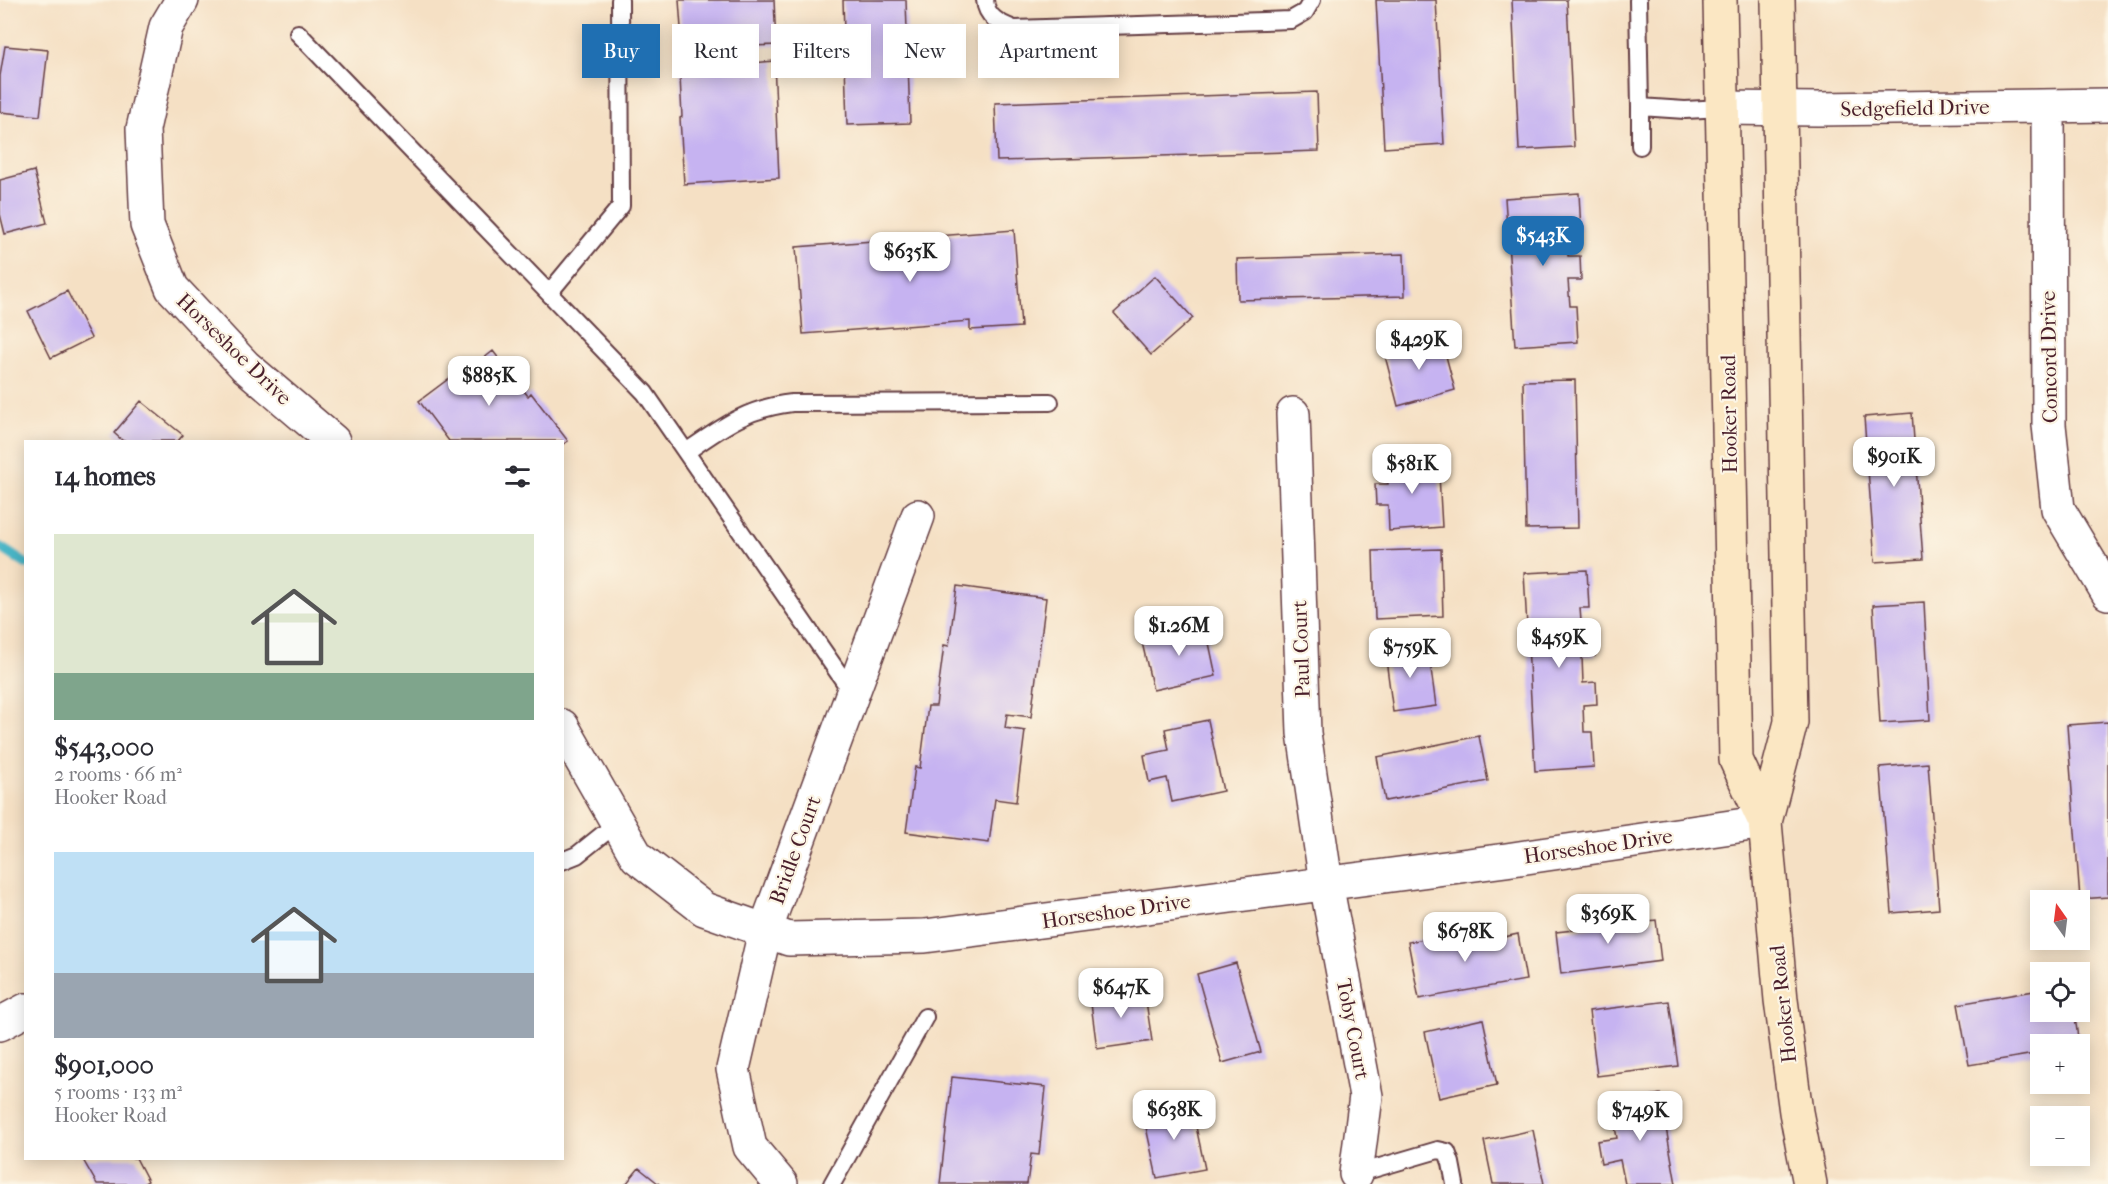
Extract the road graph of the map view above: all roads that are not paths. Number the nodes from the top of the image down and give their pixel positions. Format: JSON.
{"nodes":[{"id":1,"x":182,"y":0,"type":"edge"},
{"id":2,"x":620,"y":0,"type":"edge"},
{"id":3,"x":985,"y":0,"type":"edge"},
{"id":4,"x":1312,"y":0,"type":"edge"},
{"id":5,"x":1638,"y":0,"type":"edge"},
{"id":6,"x":1720,"y":0,"type":"edge"},
{"id":7,"x":1778,"y":0,"type":"edge"},
{"id":8,"x":298,"y":33,"type":"dead end"},
{"id":9,"x":2108,"y":105,"type":"edge"},
{"id":10,"x":1640,"y":107,"type":"junction"},
{"id":11,"x":2048,"y":107,"type":"junction"},
{"id":12,"x":1722,"y":108,"type":"junction"},
{"id":13,"x":1781,"y":110,"type":"junction"},
{"id":14,"x":1640,"y":146,"type":"dead end"},
{"id":15,"x":549,"y":294,"type":"junction"},
{"id":16,"x":1050,"y":402,"type":"dead end"},
{"id":17,"x":1293,"y":414,"type":"dead end"},
{"id":18,"x":332,"y":440,"type":"edge"},
{"id":19,"x":686,"y":452,"type":"junction"},
{"id":20,"x":918,"y":516,"type":"dead end"},
{"id":21,"x":2108,"y":593,"type":"edge"},
{"id":22,"x":853,"y":694,"type":"junction"},
{"id":23,"x":564,"y":730,"type":"edge"},
{"id":24,"x":1765,"y":822,"type":"junction"},
{"id":25,"x":617,"y":823,"type":"junction"},
{"id":26,"x":564,"y":860,"type":"edge"},
{"id":27,"x":1326,"y":884,"type":"junction"},
{"id":28,"x":765,"y":931,"type":"junction"},
{"id":29,"x":24,"y":1011,"type":"edge"},
{"id":30,"x":926,"y":1017,"type":"dead end"},
{"id":31,"x":0,"y":1024,"type":"edge"},
{"id":32,"x":1356,"y":1174,"type":"joint"},
{"id":33,"x":781,"y":1184,"type":"edge"},
{"id":34,"x":832,"y":1184,"type":"edge"},
{"id":35,"x":1455,"y":1184,"type":"edge"},
{"id":36,"x":1810,"y":1184,"type":"edge"}],
"edges":[{"from":1,"to":18,"type":"street","name":"Horseshoe Drive"},
{"from":2,"to":15,"type":"lane"},
{"from":3,"to":4,"type":"lane"},
{"from":5,"to":10,"type":"lane"},
{"from":6,"to":12,"type":"main road","name":"Hooker Road"},
{"from":7,"to":13,"type":"main road","name":"Hooker Road"},
{"from":8,"to":15,"type":"lane"},
{"from":9,"to":11,"type":"street","name":"Sedgefield Drive"},
{"from":10,"to":12,"type":"lane"},
{"from":10,"to":14,"type":"lane"},
{"from":11,"to":13,"type":"street","name":"Sedgefield Drive"},
{"from":11,"to":21,"type":"street","name":"Concord Drive"},
{"from":12,"to":13,"type":"street","name":"Sedgefield Drive"},
{"from":12,"to":24,"type":"main road","name":"Hooker Road"},
{"from":13,"to":24,"type":"main road","name":"Hooker Road"},
{"from":15,"to":19,"type":"lane"},
{"from":16,"to":19,"type":"lane"},
{"from":17,"to":27,"type":"street","name":"Paul Court"},
{"from":19,"to":22,"type":"lane"},
{"from":20,"to":22,"type":"street","name":"Bridle Court"},
{"from":22,"to":28,"type":"street","name":"Bridle Court"},
{"from":23,"to":25,"type":"street","name":"Horseshoe Drive"},
{"from":24,"to":27,"type":"street","name":"Horseshoe Drive"},
{"from":24,"to":36,"type":"main road","name":"Hooker Road"},
{"from":25,"to":26,"type":"lane"},
{"from":25,"to":28,"type":"street","name":"Horseshoe Drive"},
{"from":27,"to":28,"type":"street","name":"Horseshoe Drive"},
{"from":27,"to":32,"type":"street","name":"Toby Court"},
{"from":28,"to":33,"type":"street","name":"Bridle Court"},
{"from":29,"to":31,"type":"street"},
{"from":30,"to":34,"type":"lane"},
{"from":32,"to":35,"type":"lane"}]}
